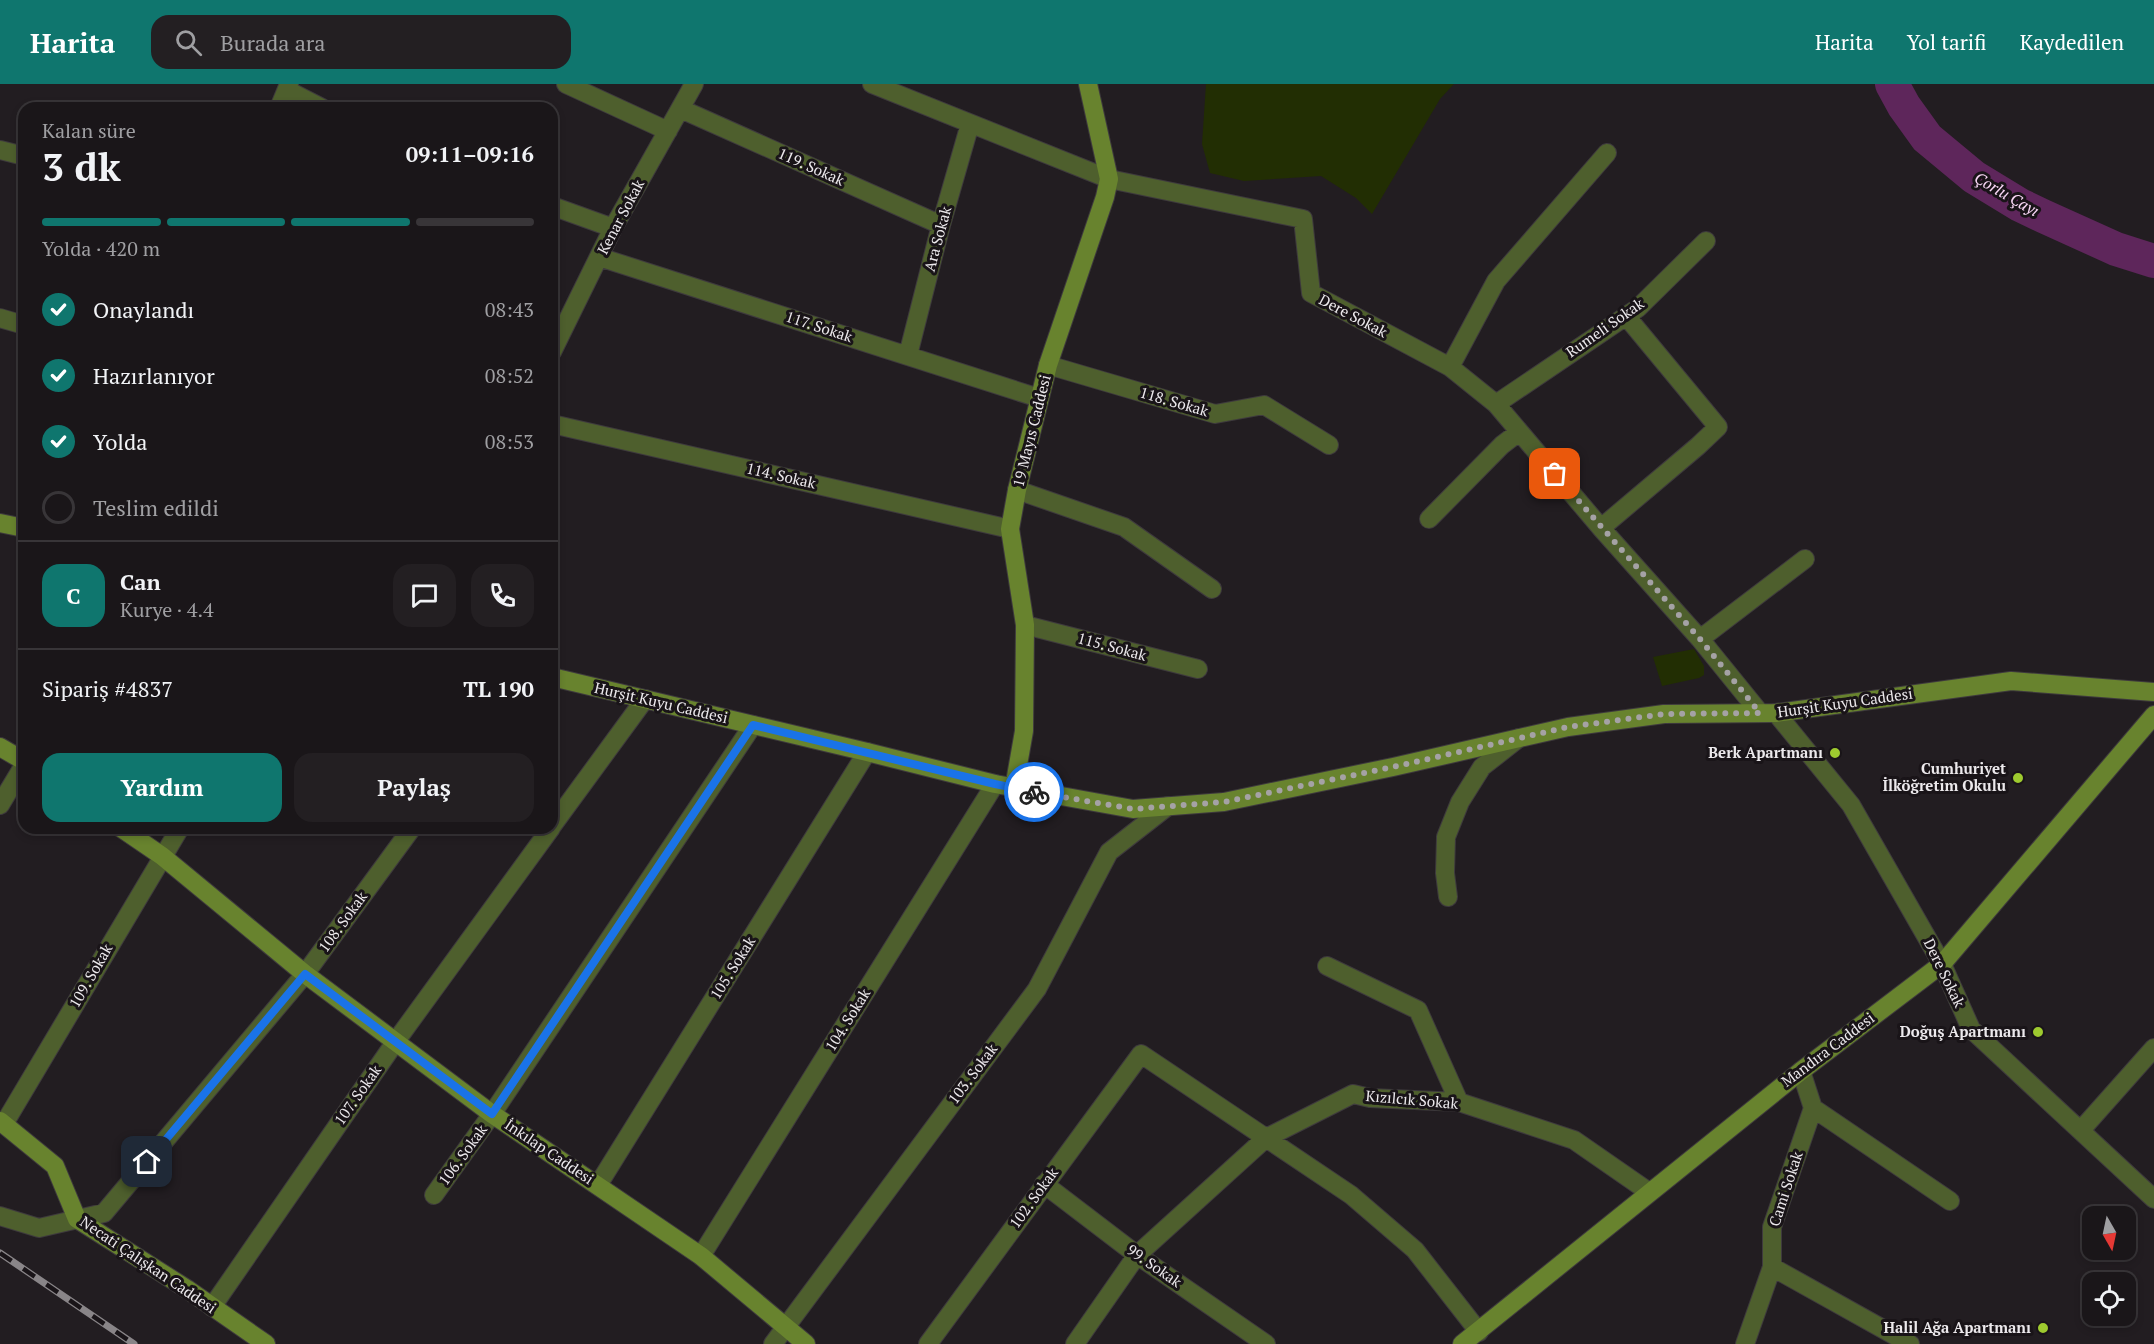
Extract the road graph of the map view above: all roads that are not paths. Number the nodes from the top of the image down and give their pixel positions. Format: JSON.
{"nodes":[{"id":1,"x":566,"y":84,"type":"edge"},
{"id":2,"x":694,"y":84,"type":"edge"},
{"id":3,"x":872,"y":84,"type":"edge"},
{"id":4,"x":1088,"y":84,"type":"edge"},
{"id":5,"x":288,"y":87,"type":"edge"},
{"id":6,"x":282,"y":102,"type":"edge"},
{"id":7,"x":312,"y":102,"type":"edge"},
{"id":8,"x":681,"y":109,"type":"junction"},
{"id":9,"x":970,"y":124,"type":"junction"},
{"id":10,"x":668,"y":131,"type":"junction"},
{"id":11,"x":0,"y":150,"type":"edge"},
{"id":12,"x":1607,"y":153,"type":"dead end"},
{"id":13,"x":18,"y":154,"type":"edge"},
{"id":14,"x":1109,"y":179,"type":"junction"},
{"id":15,"x":558,"y":208,"type":"edge"},
{"id":16,"x":941,"y":225,"type":"junction"},
{"id":17,"x":613,"y":228,"type":"junction"},
{"id":18,"x":1706,"y":241,"type":"dead end"},
{"id":19,"x":599,"y":257,"type":"junction"},
{"id":20,"x":1626,"y":316,"type":"junction"},
{"id":21,"x":0,"y":318,"type":"edge"},
{"id":22,"x":18,"y":322,"type":"edge"},
{"id":23,"x":558,"y":340,"type":"edge"},
{"id":24,"x":908,"y":355,"type":"junction"},
{"id":25,"x":1048,"y":365,"type":"junction"},
{"id":26,"x":1450,"y":368,"type":"junction"},
{"id":27,"x":1039,"y":398,"type":"junction"},
{"id":28,"x":1496,"y":404,"type":"junction"},
{"id":29,"x":558,"y":425,"type":"edge"},
{"id":30,"x":1519,"y":432,"type":"junction"},
{"id":31,"x":1329,"y":445,"type":"dead end"},
{"id":32,"x":1017,"y":490,"type":"junction"},
{"id":33,"x":1429,"y":519,"type":"dead end"},
{"id":34,"x":0,"y":523,"type":"edge"},
{"id":35,"x":18,"y":527,"type":"edge"},
{"id":36,"x":1601,"y":528,"type":"junction"},
{"id":37,"x":1010,"y":529,"type":"junction"},
{"id":38,"x":1805,"y":559,"type":"dead end"},
{"id":39,"x":1212,"y":589,"type":"dead end"},
{"id":40,"x":1025,"y":625,"type":"junction"},
{"id":41,"x":1700,"y":639,"type":"junction"},
{"id":42,"x":1198,"y":669,"type":"dead end"},
{"id":43,"x":558,"y":678,"type":"edge"},
{"id":44,"x":2154,"y":692,"type":"edge"},
{"id":45,"x":645,"y":699,"type":"junction"},
{"id":46,"x":1768,"y":713,"type":"junction"},
{"id":47,"x":2154,"y":715,"type":"edge"},
{"id":48,"x":753,"y":725,"type":"junction"},
{"id":49,"x":1519,"y":738,"type":"junction"},
{"id":50,"x":0,"y":747,"type":"edge"},
{"id":51,"x":867,"y":752,"type":"junction"},
{"id":52,"x":18,"y":758,"type":"edge"},
{"id":53,"x":18,"y":775,"type":"edge"},
{"id":54,"x":995,"y":784,"type":"junction"},
{"id":55,"x":1014,"y":788,"type":"junction"},
{"id":56,"x":0,"y":805,"type":"edge"},
{"id":57,"x":1168,"y":806,"type":"junction"},
{"id":58,"x":558,"y":817,"type":"edge"},
{"id":59,"x":130,"y":834,"type":"edge"},
{"id":60,"x":176,"y":834,"type":"edge"},
{"id":61,"x":408,"y":834,"type":"edge"},
{"id":62,"x":546,"y":834,"type":"edge"},
{"id":63,"x":162,"y":856,"type":"junction"},
{"id":64,"x":1448,"y":897,"type":"dead end"},
{"id":65,"x":1942,"y":964,"type":"junction"},
{"id":66,"x":1327,"y":966,"type":"dead end"},
{"id":67,"x":305,"y":974,"type":"junction"},
{"id":68,"x":396,"y":1041,"type":"junction"},
{"id":69,"x":2154,"y":1048,"type":"edge"},
{"id":70,"x":1800,"y":1071,"type":"junction"},
{"id":71,"x":1459,"y":1102,"type":"junction"},
{"id":72,"x":1813,"y":1108,"type":"junction"},
{"id":73,"x":492,"y":1114,"type":"junction"},
{"id":74,"x":2,"y":1123,"type":"edge"},
{"id":75,"x":2081,"y":1130,"type":"junction"},
{"id":76,"x":1266,"y":1138,"type":"junction"},
{"id":77,"x":1044,"y":1184,"type":"junction"},
{"id":78,"x":598,"y":1185,"type":"junction"},
{"id":79,"x":1649,"y":1192,"type":"junction"},
{"id":80,"x":434,"y":1196,"type":"dead end"},
{"id":81,"x":2154,"y":1199,"type":"edge"},
{"id":82,"x":1950,"y":1201,"type":"dead end"},
{"id":83,"x":0,"y":1216,"type":"edge"},
{"id":84,"x":77,"y":1219,"type":"junction"},
{"id":85,"x":1137,"y":1255,"type":"junction"},
{"id":86,"x":701,"y":1256,"type":"junction"},
{"id":87,"x":1772,"y":1267,"type":"junction"},
{"id":88,"x":212,"y":1307,"type":"junction"},
{"id":89,"x":785,"y":1327,"type":"junction"},
{"id":90,"x":1479,"y":1332,"type":"junction"},
{"id":91,"x":266,"y":1344,"type":"edge"},
{"id":92,"x":773,"y":1344,"type":"edge"},
{"id":93,"x":806,"y":1344,"type":"edge"},
{"id":94,"x":928,"y":1344,"type":"edge"},
{"id":95,"x":1076,"y":1344,"type":"edge"},
{"id":96,"x":1266,"y":1344,"type":"edge"},
{"id":97,"x":1462,"y":1344,"type":"edge"},
{"id":98,"x":1745,"y":1344,"type":"edge"},
{"id":99,"x":1910,"y":1344,"type":"edge"}],
"edges":[{"from":1,"to":10,"type":"street"},
{"from":2,"to":8,"type":"street","name":"Kenar Sokak"},
{"from":3,"to":9,"type":"street","name":"Dere Sokak"},
{"from":4,"to":14,"type":"street","name":"19 Mayıs Caddesi"},
{"from":5,"to":6,"type":"street"},
{"from":5,"to":7,"type":"street"},
{"from":8,"to":10,"type":"street","name":"Kenar Sokak"},
{"from":8,"to":16,"type":"street","name":"119. Sokak"},
{"from":9,"to":14,"type":"street","name":"Dere Sokak"},
{"from":9,"to":16,"type":"street","name":"Ara Sokak"},
{"from":10,"to":17,"type":"street","name":"Kenar Sokak"},
{"from":11,"to":13,"type":"street"},
{"from":12,"to":26,"type":"street"},
{"from":14,"to":25,"type":"street","name":"19 Mayıs Caddesi"},
{"from":14,"to":26,"type":"street","name":"Dere Sokak"},
{"from":15,"to":17,"type":"street"},
{"from":16,"to":24,"type":"street","name":"Ara Sokak"},
{"from":17,"to":19,"type":"street","name":"Kenar Sokak"},
{"from":18,"to":20,"type":"street","name":"Rumeli Sokak"},
{"from":19,"to":23,"type":"street","name":"Kenar Sokak"},
{"from":19,"to":24,"type":"street","name":"117. Sokak"},
{"from":20,"to":28,"type":"street","name":"Rumeli Sokak"},
{"from":20,"to":36,"type":"street"},
{"from":21,"to":22,"type":"street"},
{"from":24,"to":27,"type":"street","name":"117. Sokak"},
{"from":25,"to":27,"type":"street","name":"19 Mayıs Caddesi"},
{"from":25,"to":31,"type":"street","name":"118. Sokak"},
{"from":26,"to":28,"type":"street","name":"Dere Sokak"},
{"from":27,"to":32,"type":"street","name":"19 Mayıs Caddesi"},
{"from":28,"to":30,"type":"street","name":"Dere Sokak"},
{"from":29,"to":37,"type":"street","name":"114. Sokak"},
{"from":30,"to":33,"type":"street"},
{"from":30,"to":36,"type":"street","name":"Dere Sokak"},
{"from":32,"to":37,"type":"street","name":"19 Mayıs Caddesi"},
{"from":32,"to":39,"type":"street"},
{"from":34,"to":35,"type":"street"},
{"from":36,"to":41,"type":"street","name":"Dere Sokak"},
{"from":37,"to":40,"type":"street","name":"19 Mayıs Caddesi"},
{"from":38,"to":41,"type":"street"},
{"from":40,"to":42,"type":"street","name":"115. Sokak"},
{"from":40,"to":55,"type":"street","name":"19 Mayıs Caddesi"},
{"from":41,"to":46,"type":"street","name":"Dere Sokak"},
{"from":43,"to":45,"type":"street","name":"Hurşit Kuyu Caddesi"},
{"from":44,"to":46,"type":"street","name":"Hurşit Kuyu Caddesi"},
{"from":45,"to":48,"type":"street","name":"Hurşit Kuyu Caddesi"},
{"from":45,"to":58,"type":"street","name":"107. Sokak"},
{"from":46,"to":49,"type":"street","name":"Hurşit Kuyu Caddesi"},
{"from":46,"to":65,"type":"street","name":"Dere Sokak"},
{"from":47,"to":65,"type":"street","name":"Mandıra Caddesi"},
{"from":48,"to":51,"type":"street","name":"Hurşit Kuyu Caddesi"},
{"from":48,"to":73,"type":"street","name":"106. Sokak"},
{"from":49,"to":57,"type":"street","name":"Hurşit Kuyu Caddesi"},
{"from":49,"to":64,"type":"street"},
{"from":50,"to":52,"type":"street"},
{"from":51,"to":54,"type":"street","name":"Hurşit Kuyu Caddesi"},
{"from":51,"to":78,"type":"street","name":"105. Sokak"},
{"from":53,"to":56,"type":"street"},
{"from":54,"to":55,"type":"street","name":"Hurşit Kuyu Caddesi"},
{"from":54,"to":86,"type":"street","name":"104. Sokak"},
{"from":55,"to":57,"type":"street","name":"Hurşit Kuyu Caddesi"},
{"from":57,"to":89,"type":"street","name":"103. Sokak"},
{"from":59,"to":63,"type":"street","name":"İnkılap Caddesi"},
{"from":60,"to":63,"type":"street","name":"109. Sokak"},
{"from":61,"to":67,"type":"street","name":"108. Sokak"},
{"from":62,"to":68,"type":"street","name":"107. Sokak"},
{"from":63,"to":67,"type":"street","name":"İnkılap Caddesi"},
{"from":63,"to":74,"type":"street","name":"109. Sokak"},
{"from":65,"to":70,"type":"street","name":"Mandıra Caddesi"},
{"from":65,"to":75,"type":"street","name":"Dere Sokak"},
{"from":66,"to":71,"type":"street"},
{"from":67,"to":68,"type":"street","name":"İnkılap Caddesi"},
{"from":67,"to":84,"type":"street","name":"108. Sokak"},
{"from":68,"to":73,"type":"street","name":"İnkılap Caddesi"},
{"from":68,"to":88,"type":"street","name":"107. Sokak"},
{"from":69,"to":75,"type":"street"},
{"from":70,"to":72,"type":"street"},
{"from":70,"to":79,"type":"street","name":"Mandıra Caddesi"},
{"from":71,"to":76,"type":"street","name":"Kızılcık Sokak"},
{"from":71,"to":79,"type":"street","name":"Kızılcık Sokak"},
{"from":72,"to":82,"type":"street"},
{"from":72,"to":87,"type":"street","name":"Cami Sokak"},
{"from":73,"to":78,"type":"street","name":"İnkılap Caddesi"},
{"from":73,"to":80,"type":"street","name":"106. Sokak"},
{"from":74,"to":84,"type":"street","name":"Necati Çalışkan Caddesi"},
{"from":75,"to":81,"type":"street","name":"Dere Sokak"},
{"from":76,"to":77,"type":"street","name":"102. Sokak"},
{"from":76,"to":85,"type":"street","name":"Kızılcık Sokak"},
{"from":76,"to":90,"type":"street"},
{"from":77,"to":85,"type":"street","name":"99. Sokak"},
{"from":77,"to":94,"type":"street","name":"102. Sokak"},
{"from":78,"to":86,"type":"street","name":"İnkılap Caddesi"},
{"from":79,"to":90,"type":"street","name":"Mandıra Caddesi"},
{"from":83,"to":84,"type":"street","name":"108. Sokak"},
{"from":84,"to":88,"type":"street","name":"Necati Çalışkan Caddesi"},
{"from":85,"to":95,"type":"street","name":"Kızılcık Sokak"},
{"from":85,"to":96,"type":"street","name":"99. Sokak"},
{"from":86,"to":89,"type":"street","name":"İnkılap Caddesi"},
{"from":87,"to":98,"type":"street","name":"Cami Sokak"},
{"from":87,"to":99,"type":"street"},
{"from":88,"to":91,"type":"street","name":"Necati Çalışkan Caddesi"},
{"from":89,"to":92,"type":"street","name":"103. Sokak"},
{"from":89,"to":93,"type":"street","name":"İnkılap Caddesi"},
{"from":90,"to":97,"type":"street","name":"Mandıra Caddesi"}]}
